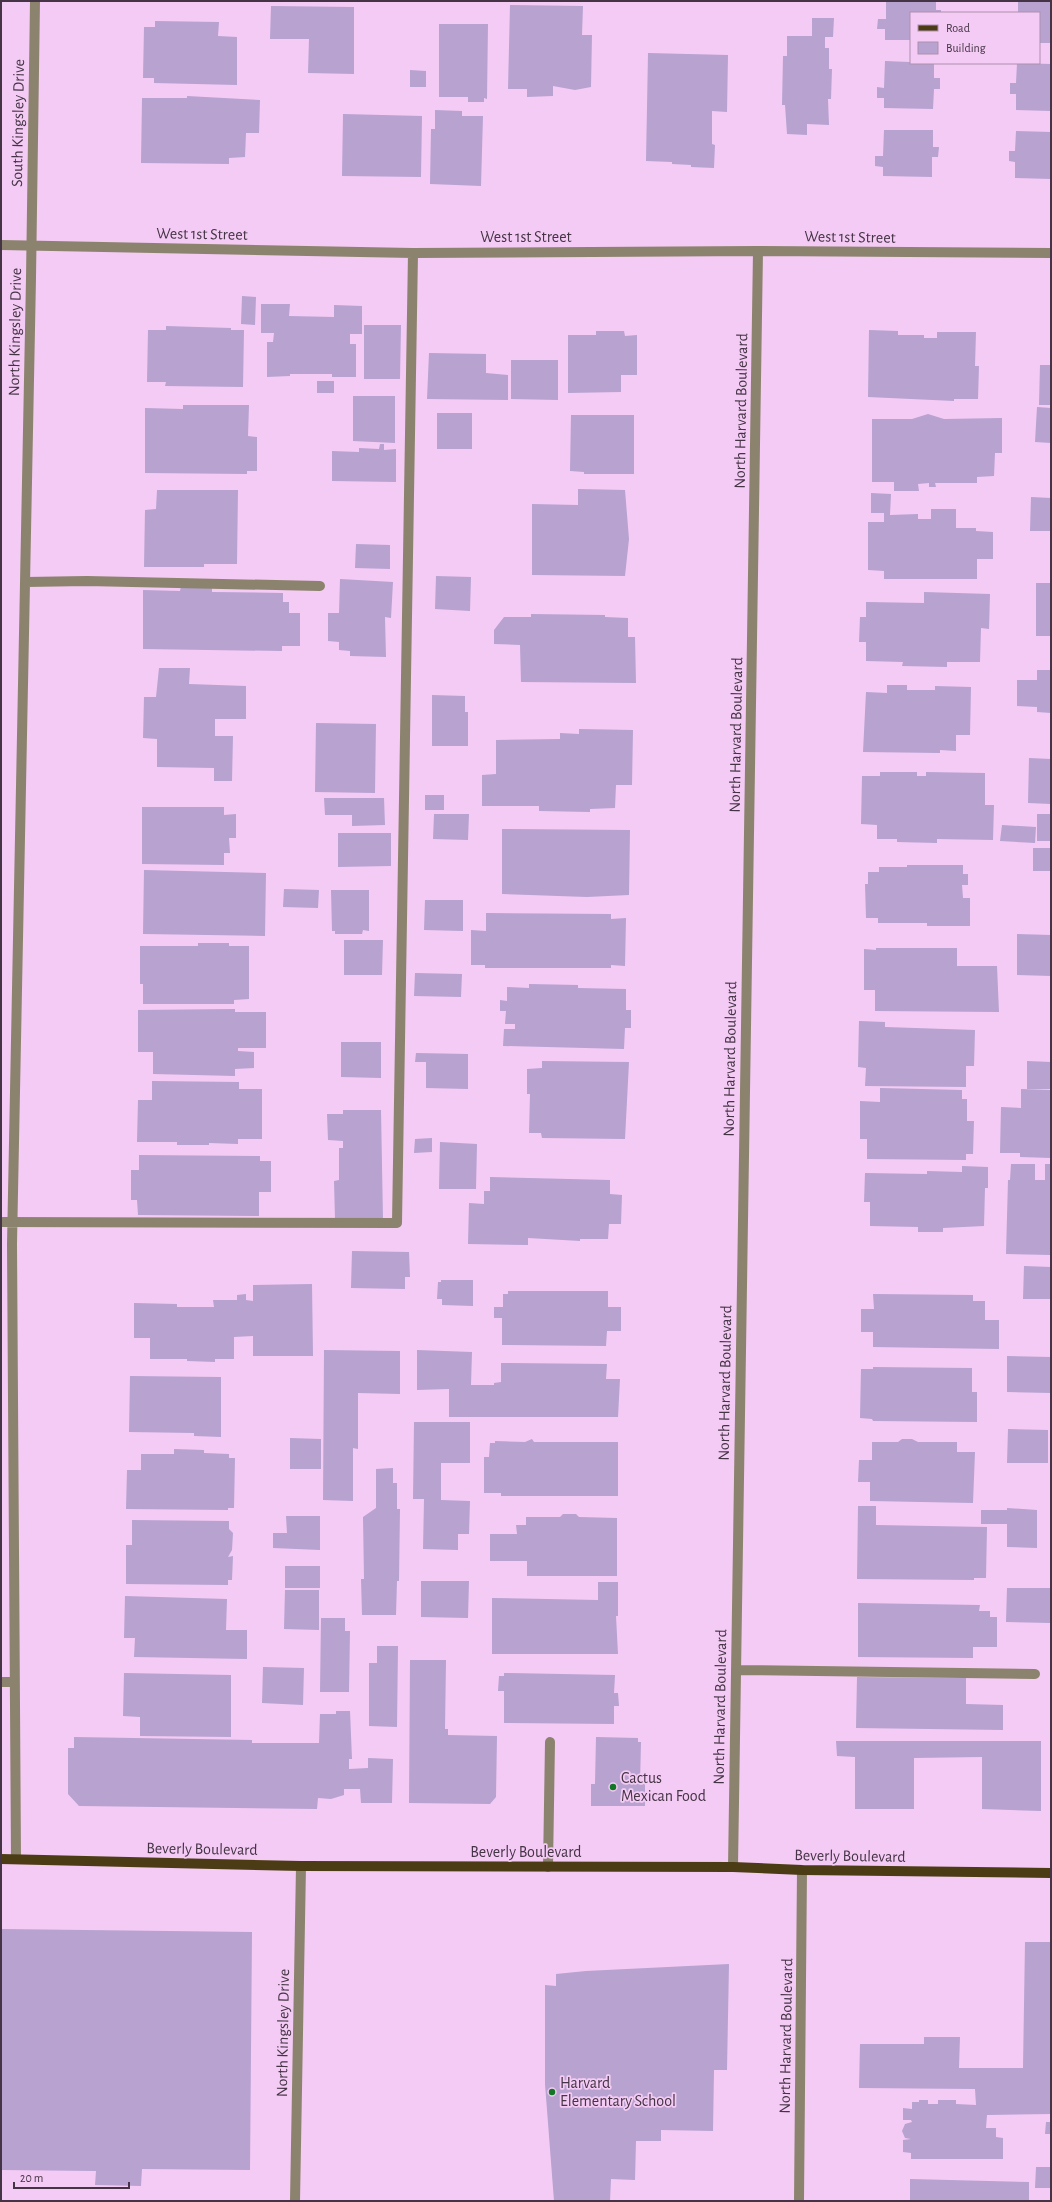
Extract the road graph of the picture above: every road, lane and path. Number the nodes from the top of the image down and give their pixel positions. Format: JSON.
{"nodes":[{"id":1,"x":35,"y":1,"type":"edge"},
{"id":2,"x":1,"y":245,"type":"edge"},
{"id":3,"x":32,"y":246,"type":"junction"},
{"id":4,"x":758,"y":251,"type":"junction"},
{"id":5,"x":413,"y":253,"type":"junction"},
{"id":6,"x":1051,"y":253,"type":"edge"},
{"id":7,"x":26,"y":582,"type":"junction"},
{"id":8,"x":320,"y":586,"type":"dead end"},
{"id":9,"x":1,"y":1222,"type":"edge"},
{"id":10,"x":13,"y":1222,"type":"junction"},
{"id":11,"x":736,"y":1670,"type":"junction"},
{"id":12,"x":1035,"y":1674,"type":"dead end"},
{"id":13,"x":1,"y":1682,"type":"edge"},
{"id":14,"x":14,"y":1682,"type":"junction"},
{"id":15,"x":550,"y":1742,"type":"dead end"},
{"id":16,"x":1,"y":1859,"type":"edge"},
{"id":17,"x":16,"y":1859,"type":"junction"},
{"id":18,"x":300,"y":1866,"type":"junction"},
{"id":19,"x":548,"y":1867,"type":"junction"},
{"id":20,"x":733,"y":1867,"type":"junction"},
{"id":21,"x":802,"y":1870,"type":"junction"},
{"id":22,"x":1051,"y":1873,"type":"edge"},
{"id":23,"x":295,"y":2201,"type":"edge"},
{"id":24,"x":799,"y":2201,"type":"edge"}],
"edges":[{"from":1,"to":3,"type":"street","name":"South Kingsley Drive"},
{"from":2,"to":3,"type":"street","name":"West 1st Street"},
{"from":3,"to":5,"type":"street","name":"West 1st Street"},
{"from":3,"to":7,"type":"street","name":"North Kingsley Drive"},
{"from":4,"to":5,"type":"street","name":"West 1st Street"},
{"from":4,"to":6,"type":"street","name":"West 1st Street"},
{"from":4,"to":11,"type":"street","name":"North Harvard Boulevard"},
{"from":5,"to":10,"type":"street"},
{"from":7,"to":8,"type":"street"},
{"from":7,"to":10,"type":"street","name":"North Kingsley Drive"},
{"from":9,"to":10,"type":"street"},
{"from":10,"to":14,"type":"street","name":"North Kingsley Drive"},
{"from":11,"to":12,"type":"street"},
{"from":11,"to":20,"type":"street","name":"North Harvard Boulevard"},
{"from":13,"to":14,"type":"street"},
{"from":14,"to":17,"type":"street","name":"North Kingsley Drive"},
{"from":15,"to":19,"type":"street"},
{"from":16,"to":17,"type":"main road","name":"Beverly Boulevard"},
{"from":17,"to":18,"type":"main road","name":"Beverly Boulevard"},
{"from":18,"to":19,"type":"main road","name":"Beverly Boulevard"},
{"from":18,"to":23,"type":"street","name":"North Kingsley Drive"},
{"from":19,"to":20,"type":"main road","name":"Beverly Boulevard"},
{"from":20,"to":21,"type":"main road","name":"Beverly Boulevard"},
{"from":21,"to":22,"type":"main road","name":"Beverly Boulevard"},
{"from":21,"to":24,"type":"street","name":"North Harvard Boulevard"}]}
